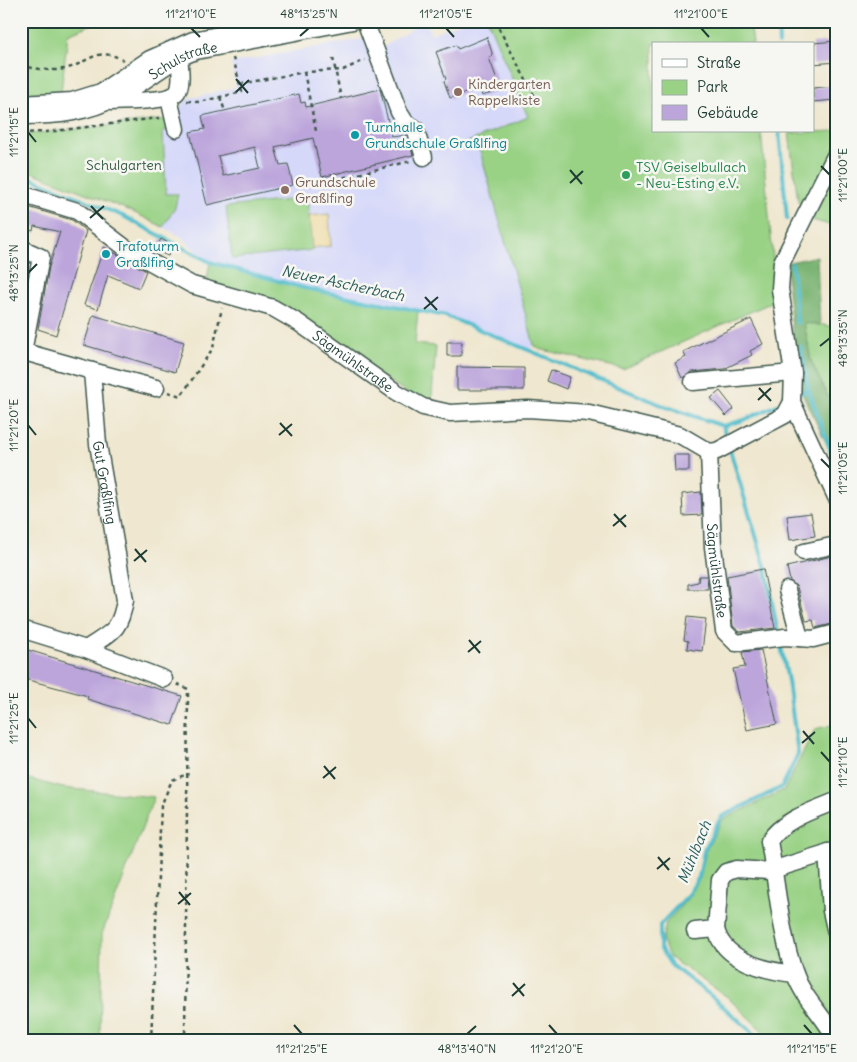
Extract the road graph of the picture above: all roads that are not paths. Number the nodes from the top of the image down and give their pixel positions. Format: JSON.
{"nodes":[{"id":1,"x":290,"y":21,"type":"edge"},
{"id":2,"x":353,"y":21,"type":"edge"},
{"id":3,"x":367,"y":26,"type":"edge"},
{"id":4,"x":173,"y":54,"type":"junction"},
{"id":5,"x":106,"y":102,"type":"junction"},
{"id":6,"x":21,"y":104,"type":"edge"},
{"id":7,"x":171,"y":104,"type":"junction"},
{"id":8,"x":21,"y":116,"type":"edge"},
{"id":9,"x":176,"y":129,"type":"dead end"},
{"id":10,"x":836,"y":154,"type":"edge"},
{"id":11,"x":424,"y":157,"type":"road end"},
{"id":12,"x":21,"y":194,"type":"edge"},
{"id":13,"x":21,"y":248,"type":"edge"},
{"id":14,"x":22,"y":351,"type":"edge"},
{"id":15,"x":92,"y":372,"type":"junction"},
{"id":16,"x":793,"y":373,"type":"junction"},
{"id":17,"x":693,"y":382,"type":"dead end"},
{"id":18,"x":156,"y":388,"type":"road end"},
{"id":19,"x":792,"y":402,"type":"junction"},
{"id":20,"x":713,"y":451,"type":"junction"},
{"id":21,"x":836,"y":497,"type":"edge"},
{"id":22,"x":836,"y":545,"type":"edge"},
{"id":23,"x":804,"y":552,"type":"dead end"},
{"id":24,"x":787,"y":590,"type":"dead end"},
{"id":25,"x":21,"y":630,"type":"edge"},
{"id":26,"x":836,"y":633,"type":"edge"},
{"id":27,"x":787,"y":638,"type":"junction"},
{"id":28,"x":86,"y":649,"type":"junction"},
{"id":29,"x":164,"y":678,"type":"road end"},
{"id":30,"x":836,"y":801,"type":"edge"},
{"id":31,"x":831,"y":851,"type":"edge"},
{"id":32,"x":774,"y":869,"type":"junction"},
{"id":33,"x":716,"y":929,"type":"junction"},
{"id":34,"x":695,"y":931,"type":"dead end"},
{"id":35,"x":836,"y":933,"type":"edge"},
{"id":36,"x":795,"y":974,"type":"junction"},
{"id":37,"x":831,"y":1016,"type":"edge"},
{"id":38,"x":836,"y":1039,"type":"edge"}],
"edges":[{"from":1,"to":4,"type":"street","name":"Schulstraße"},
{"from":2,"to":4,"type":"street","name":"Schulstraße"},
{"from":3,"to":11,"type":"street"},
{"from":4,"to":5,"type":"street","name":"Schulstraße"},
{"from":4,"to":6,"type":"street","name":"Schulstraße"},
{"from":4,"to":7,"type":"street"},
{"from":5,"to":7,"type":"street"},
{"from":5,"to":8,"type":"street","name":"Schulstraße"},
{"from":7,"to":9,"type":"street"},
{"from":10,"to":16,"type":"street"},
{"from":12,"to":20,"type":"street","name":"Sägmühlstraße"},
{"from":13,"to":14,"type":"street"},
{"from":14,"to":15,"type":"street"},
{"from":15,"to":18,"type":"street"},
{"from":15,"to":28,"type":"street","name":"Gut Graßlfing"},
{"from":16,"to":17,"type":"street"},
{"from":16,"to":19,"type":"street"},
{"from":19,"to":20,"type":"street"},
{"from":19,"to":21,"type":"street"},
{"from":20,"to":27,"type":"street","name":"Sägmühlstraße"},
{"from":22,"to":23,"type":"street"},
{"from":24,"to":27,"type":"street"},
{"from":25,"to":28,"type":"street"},
{"from":26,"to":27,"type":"street","name":"Sägmühlstraße"},
{"from":28,"to":29,"type":"street"},
{"from":30,"to":32,"type":"street"},
{"from":31,"to":32,"type":"street"},
{"from":31,"to":35,"type":"street"},
{"from":32,"to":33,"type":"street"},
{"from":32,"to":36,"type":"street"},
{"from":33,"to":34,"type":"street"},
{"from":33,"to":36,"type":"street"},
{"from":36,"to":37,"type":"street"},
{"from":37,"to":38,"type":"street"}]}
